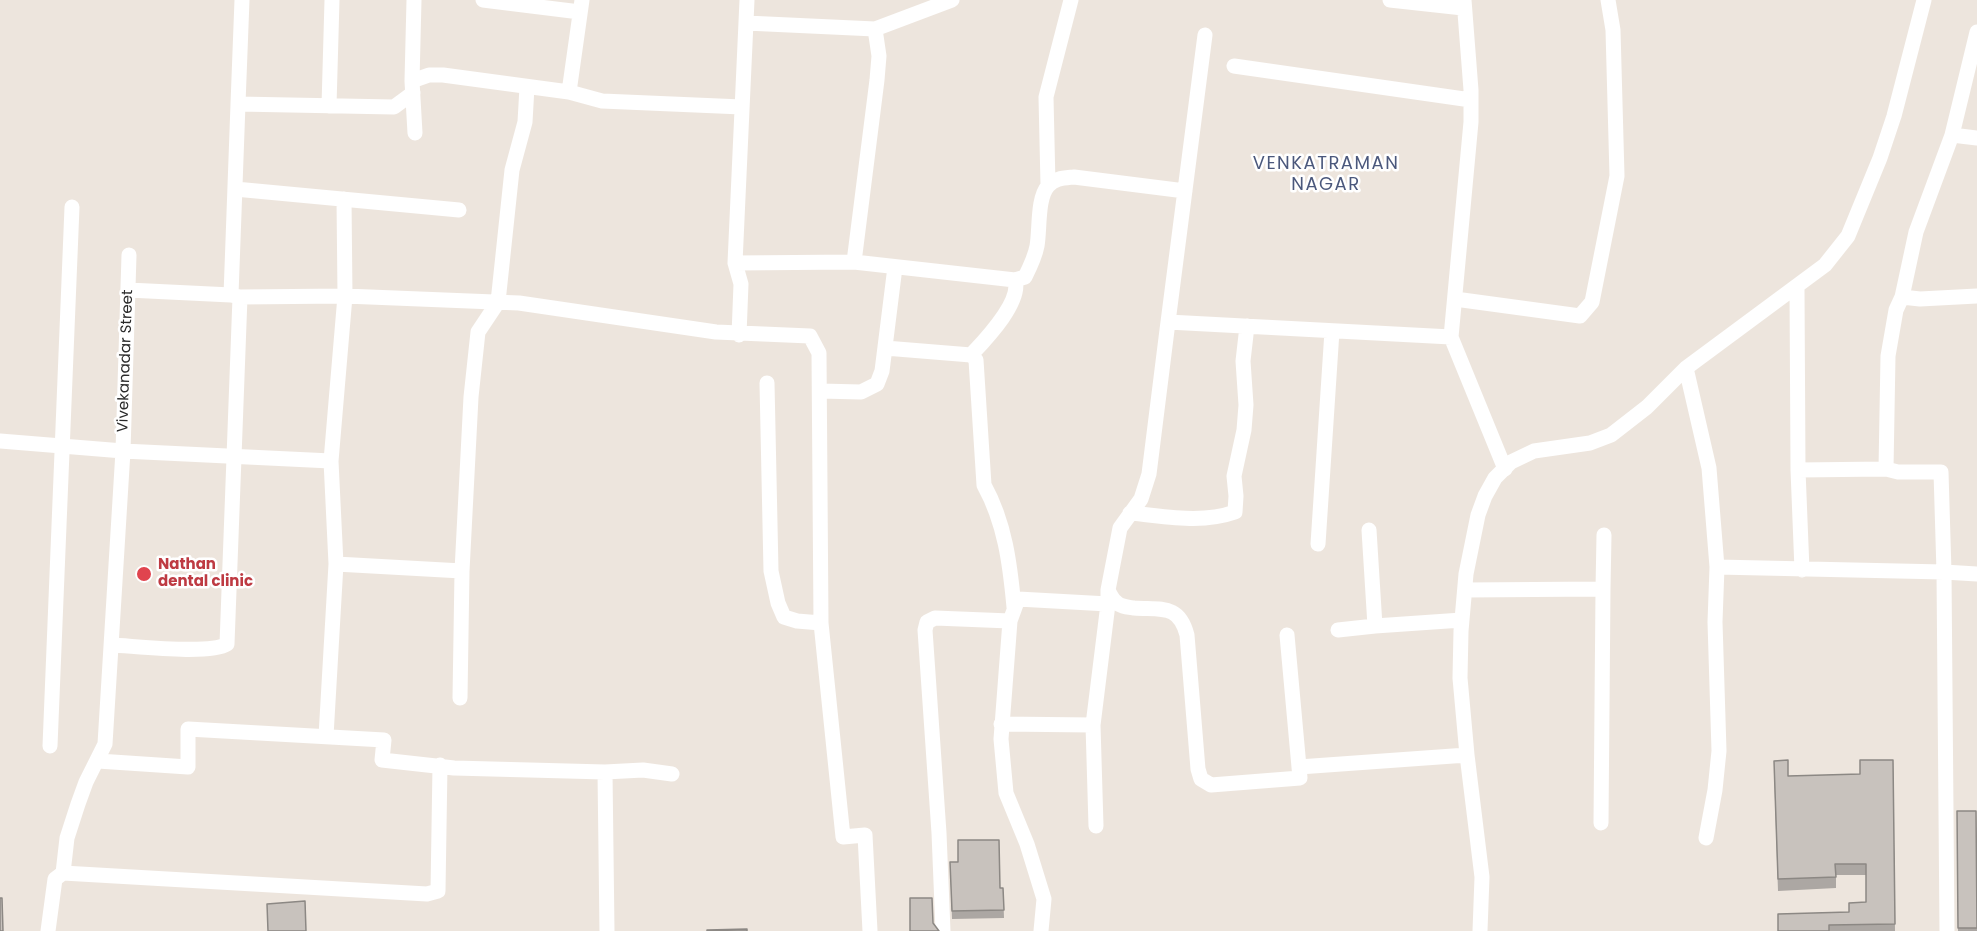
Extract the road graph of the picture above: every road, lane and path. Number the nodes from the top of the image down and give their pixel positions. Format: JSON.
{"nodes":[{"id":1,"x":242,"y":0,"type":"edge"},
{"id":2,"x":332,"y":0,"type":"edge"},
{"id":3,"x":414,"y":0,"type":"edge"},
{"id":4,"x":483,"y":0,"type":"edge"},
{"id":5,"x":747,"y":0,"type":"edge"},
{"id":6,"x":952,"y":0,"type":"edge"},
{"id":7,"x":1071,"y":0,"type":"edge"},
{"id":8,"x":1390,"y":0,"type":"edge"},
{"id":9,"x":1608,"y":0,"type":"edge"},
{"id":10,"x":1924,"y":0,"type":"edge"},
{"id":11,"x":1463,"y":4,"type":"edge"},
{"id":12,"x":581,"y":6,"type":"edge"},
{"id":13,"x":746,"y":23,"type":"junction"},
{"id":14,"x":875,"y":29,"type":"junction"},
{"id":15,"x":1977,"y":32,"type":"edge"},
{"id":16,"x":1205,"y":34,"type":"dead end"},
{"id":17,"x":1234,"y":66,"type":"dead end"},
{"id":18,"x":412,"y":87,"type":"junction"},
{"id":19,"x":527,"y":87,"type":"junction"},
{"id":20,"x":569,"y":92,"type":"junction"},
{"id":21,"x":1471,"y":100,"type":"junction"},
{"id":22,"x":238,"y":104,"type":"junction"},
{"id":23,"x":329,"y":106,"type":"junction"},
{"id":24,"x":742,"y":107,"type":"junction"},
{"id":25,"x":415,"y":133,"type":"dead end"},
{"id":26,"x":1952,"y":135,"type":"junction"},
{"id":27,"x":1977,"y":138,"type":"edge"},
{"id":28,"x":1048,"y":185,"type":"junction"},
{"id":29,"x":235,"y":189,"type":"junction"},
{"id":30,"x":1185,"y":191,"type":"junction"},
{"id":31,"x":344,"y":199,"type":"junction"},
{"id":32,"x":72,"y":207,"type":"dead end"},
{"id":33,"x":459,"y":210,"type":"dead end"},
{"id":34,"x":129,"y":255,"type":"dead end"},
{"id":35,"x":854,"y":262,"type":"junction"},
{"id":36,"x":735,"y":263,"type":"junction"},
{"id":37,"x":895,"y":267,"type":"junction"},
{"id":38,"x":1015,"y":280,"type":"junction"},
{"id":39,"x":1797,"y":288,"type":"junction"},
{"id":40,"x":128,"y":290,"type":"junction"},
{"id":41,"x":236,"y":296,"type":"junction"},
{"id":42,"x":345,"y":296,"type":"junction"},
{"id":43,"x":1977,"y":296,"type":"edge"},
{"id":44,"x":1902,"y":297,"type":"junction"},
{"id":45,"x":1455,"y":299,"type":"junction"},
{"id":46,"x":498,"y":302,"type":"junction"},
{"id":47,"x":1168,"y":322,"type":"junction"},
{"id":48,"x":1247,"y":326,"type":"junction"},
{"id":49,"x":1332,"y":331,"type":"junction"},
{"id":50,"x":739,"y":335,"type":"junction"},
{"id":51,"x":1451,"y":337,"type":"junction"},
{"id":52,"x":885,"y":348,"type":"junction"},
{"id":53,"x":971,"y":356,"type":"junction"},
{"id":54,"x":1686,"y":368,"type":"junction"},
{"id":55,"x":767,"y":383,"type":"dead end"},
{"id":56,"x":820,"y":392,"type":"junction"},
{"id":57,"x":0,"y":441,"type":"edge"},
{"id":58,"x":63,"y":446,"type":"junction"},
{"id":59,"x":123,"y":451,"type":"junction"},
{"id":60,"x":234,"y":456,"type":"junction"},
{"id":61,"x":331,"y":461,"type":"junction"},
{"id":62,"x":1504,"y":469,"type":"junction"},
{"id":63,"x":1886,"y":469,"type":"junction"},
{"id":64,"x":1798,"y":470,"type":"junction"},
{"id":65,"x":1130,"y":513,"type":"junction"},
{"id":66,"x":1369,"y":530,"type":"dead end"},
{"id":67,"x":1604,"y":536,"type":"dead end"},
{"id":68,"x":1318,"y":544,"type":"dead end"},
{"id":69,"x":336,"y":564,"type":"junction"},
{"id":70,"x":1717,"y":567,"type":"junction"},
{"id":71,"x":1802,"y":570,"type":"junction"},
{"id":72,"x":462,"y":571,"type":"junction"},
{"id":73,"x":1944,"y":572,"type":"junction"},
{"id":74,"x":1977,"y":574,"type":"edge"},
{"id":75,"x":1603,"y":589,"type":"junction"},
{"id":76,"x":1465,"y":590,"type":"junction"},
{"id":77,"x":1108,"y":597,"type":"junction"},
{"id":78,"x":1012,"y":614,"type":"junction"},
{"id":79,"x":1462,"y":620,"type":"junction"},
{"id":80,"x":821,"y":623,"type":"junction"},
{"id":81,"x":1375,"y":626,"type":"junction"},
{"id":82,"x":1338,"y":630,"type":"dead end"},
{"id":83,"x":1287,"y":635,"type":"dead end"},
{"id":84,"x":112,"y":645,"type":"junction"},
{"id":85,"x":460,"y":698,"type":"dead end"},
{"id":86,"x":1001,"y":724,"type":"junction"},
{"id":87,"x":1093,"y":725,"type":"junction"},
{"id":88,"x":326,"y":736,"type":"junction"},
{"id":89,"x":50,"y":746,"type":"dead end"},
{"id":90,"x":1467,"y":755,"type":"junction"},
{"id":91,"x":98,"y":762,"type":"junction"},
{"id":92,"x":440,"y":765,"type":"junction"},
{"id":93,"x":1299,"y":767,"type":"junction"},
{"id":94,"x":605,"y":772,"type":"junction"},
{"id":95,"x":672,"y":774,"type":"dead end"},
{"id":96,"x":1601,"y":823,"type":"dead end"},
{"id":97,"x":1096,"y":826,"type":"dead end"},
{"id":98,"x":1706,"y":838,"type":"dead end"},
{"id":99,"x":63,"y":873,"type":"junction"},
{"id":100,"x":48,"y":931,"type":"edge"},
{"id":101,"x":608,"y":931,"type":"edge"},
{"id":102,"x":870,"y":931,"type":"edge"},
{"id":103,"x":943,"y":931,"type":"edge"},
{"id":104,"x":1041,"y":931,"type":"edge"},
{"id":105,"x":1480,"y":931,"type":"edge"},
{"id":106,"x":1947,"y":931,"type":"edge"}],
"edges":[{"from":1,"to":22,"type":"street"},
{"from":2,"to":23,"type":"street"},
{"from":3,"to":18,"type":"street"},
{"from":4,"to":12,"type":"street"},
{"from":5,"to":13,"type":"street"},
{"from":6,"to":14,"type":"street"},
{"from":7,"to":28,"type":"street"},
{"from":8,"to":11,"type":"street"},
{"from":9,"to":45,"type":"street"},
{"from":10,"to":39,"type":"street"},
{"from":11,"to":21,"type":"street"},
{"from":12,"to":20,"type":"street"},
{"from":13,"to":14,"type":"street"},
{"from":13,"to":24,"type":"street"},
{"from":14,"to":35,"type":"street"},
{"from":15,"to":26,"type":"street"},
{"from":16,"to":30,"type":"street"},
{"from":17,"to":21,"type":"street"},
{"from":18,"to":19,"type":"street"},
{"from":18,"to":23,"type":"street"},
{"from":18,"to":25,"type":"street"},
{"from":19,"to":20,"type":"street"},
{"from":19,"to":46,"type":"street"},
{"from":20,"to":24,"type":"street"},
{"from":21,"to":45,"type":"street"},
{"from":22,"to":23,"type":"street"},
{"from":22,"to":29,"type":"street"},
{"from":24,"to":36,"type":"street"},
{"from":26,"to":27,"type":"street"},
{"from":26,"to":44,"type":"street"},
{"from":28,"to":30,"type":"street"},
{"from":28,"to":38,"type":"street"},
{"from":29,"to":31,"type":"street"},
{"from":29,"to":41,"type":"street"},
{"from":30,"to":47,"type":"street"},
{"from":31,"to":33,"type":"street"},
{"from":31,"to":42,"type":"street"},
{"from":32,"to":58,"type":"street"},
{"from":34,"to":40,"type":"street","name":"Vivekanadar Street"},
{"from":35,"to":36,"type":"street"},
{"from":35,"to":37,"type":"street"},
{"from":36,"to":50,"type":"street"},
{"from":37,"to":38,"type":"street"},
{"from":37,"to":52,"type":"street"},
{"from":38,"to":53,"type":"street"},
{"from":39,"to":54,"type":"street"},
{"from":39,"to":64,"type":"street"},
{"from":40,"to":41,"type":"street"},
{"from":40,"to":59,"type":"street","name":"Vivekanadar Street"},
{"from":41,"to":42,"type":"street"},
{"from":41,"to":60,"type":"street"},
{"from":42,"to":46,"type":"street"},
{"from":42,"to":61,"type":"street"},
{"from":43,"to":44,"type":"street"},
{"from":44,"to":63,"type":"street"},
{"from":45,"to":51,"type":"street"},
{"from":46,"to":50,"type":"street"},
{"from":46,"to":72,"type":"street"},
{"from":47,"to":48,"type":"street"},
{"from":47,"to":65,"type":"street"},
{"from":48,"to":49,"type":"street"},
{"from":48,"to":65,"type":"street"},
{"from":49,"to":51,"type":"street"},
{"from":49,"to":68,"type":"street"},
{"from":50,"to":56,"type":"street"},
{"from":51,"to":62,"type":"street"},
{"from":52,"to":53,"type":"street"},
{"from":52,"to":56,"type":"street"},
{"from":53,"to":78,"type":"street"},
{"from":54,"to":62,"type":"street"},
{"from":54,"to":70,"type":"street"},
{"from":55,"to":80,"type":"street"},
{"from":56,"to":80,"type":"street"},
{"from":57,"to":58,"type":"street","name":"Vivekanadar Street"},
{"from":58,"to":59,"type":"street","name":"Vivekanadar Street"},
{"from":58,"to":89,"type":"street"},
{"from":59,"to":60,"type":"street"},
{"from":59,"to":84,"type":"street"},
{"from":60,"to":61,"type":"street"},
{"from":60,"to":84,"type":"street"},
{"from":61,"to":69,"type":"street"},
{"from":62,"to":76,"type":"street"},
{"from":63,"to":64,"type":"street"},
{"from":63,"to":73,"type":"street"},
{"from":64,"to":71,"type":"street"},
{"from":65,"to":77,"type":"street"},
{"from":66,"to":81,"type":"street"},
{"from":67,"to":75,"type":"street"},
{"from":69,"to":72,"type":"street"},
{"from":69,"to":88,"type":"street"},
{"from":70,"to":71,"type":"street"},
{"from":70,"to":98,"type":"street"},
{"from":71,"to":73,"type":"street"},
{"from":72,"to":85,"type":"street"},
{"from":73,"to":74,"type":"street"},
{"from":73,"to":106,"type":"street"},
{"from":75,"to":76,"type":"street"},
{"from":75,"to":96,"type":"street"},
{"from":76,"to":79,"type":"street"},
{"from":77,"to":78,"type":"street"},
{"from":77,"to":87,"type":"street"},
{"from":77,"to":93,"type":"street"},
{"from":78,"to":86,"type":"street"},
{"from":78,"to":103,"type":"street"},
{"from":79,"to":81,"type":"street"},
{"from":79,"to":90,"type":"street"},
{"from":80,"to":102,"type":"street"},
{"from":81,"to":82,"type":"street"},
{"from":83,"to":93,"type":"street"},
{"from":84,"to":91,"type":"street"},
{"from":86,"to":87,"type":"street"},
{"from":86,"to":104,"type":"street"},
{"from":87,"to":97,"type":"street"},
{"from":88,"to":91,"type":"street"},
{"from":88,"to":92,"type":"street"},
{"from":90,"to":93,"type":"street"},
{"from":90,"to":105,"type":"street"},
{"from":91,"to":99,"type":"street"},
{"from":92,"to":94,"type":"street"},
{"from":92,"to":99,"type":"street"},
{"from":94,"to":95,"type":"street"},
{"from":94,"to":101,"type":"street"},
{"from":99,"to":100,"type":"street"}]}
